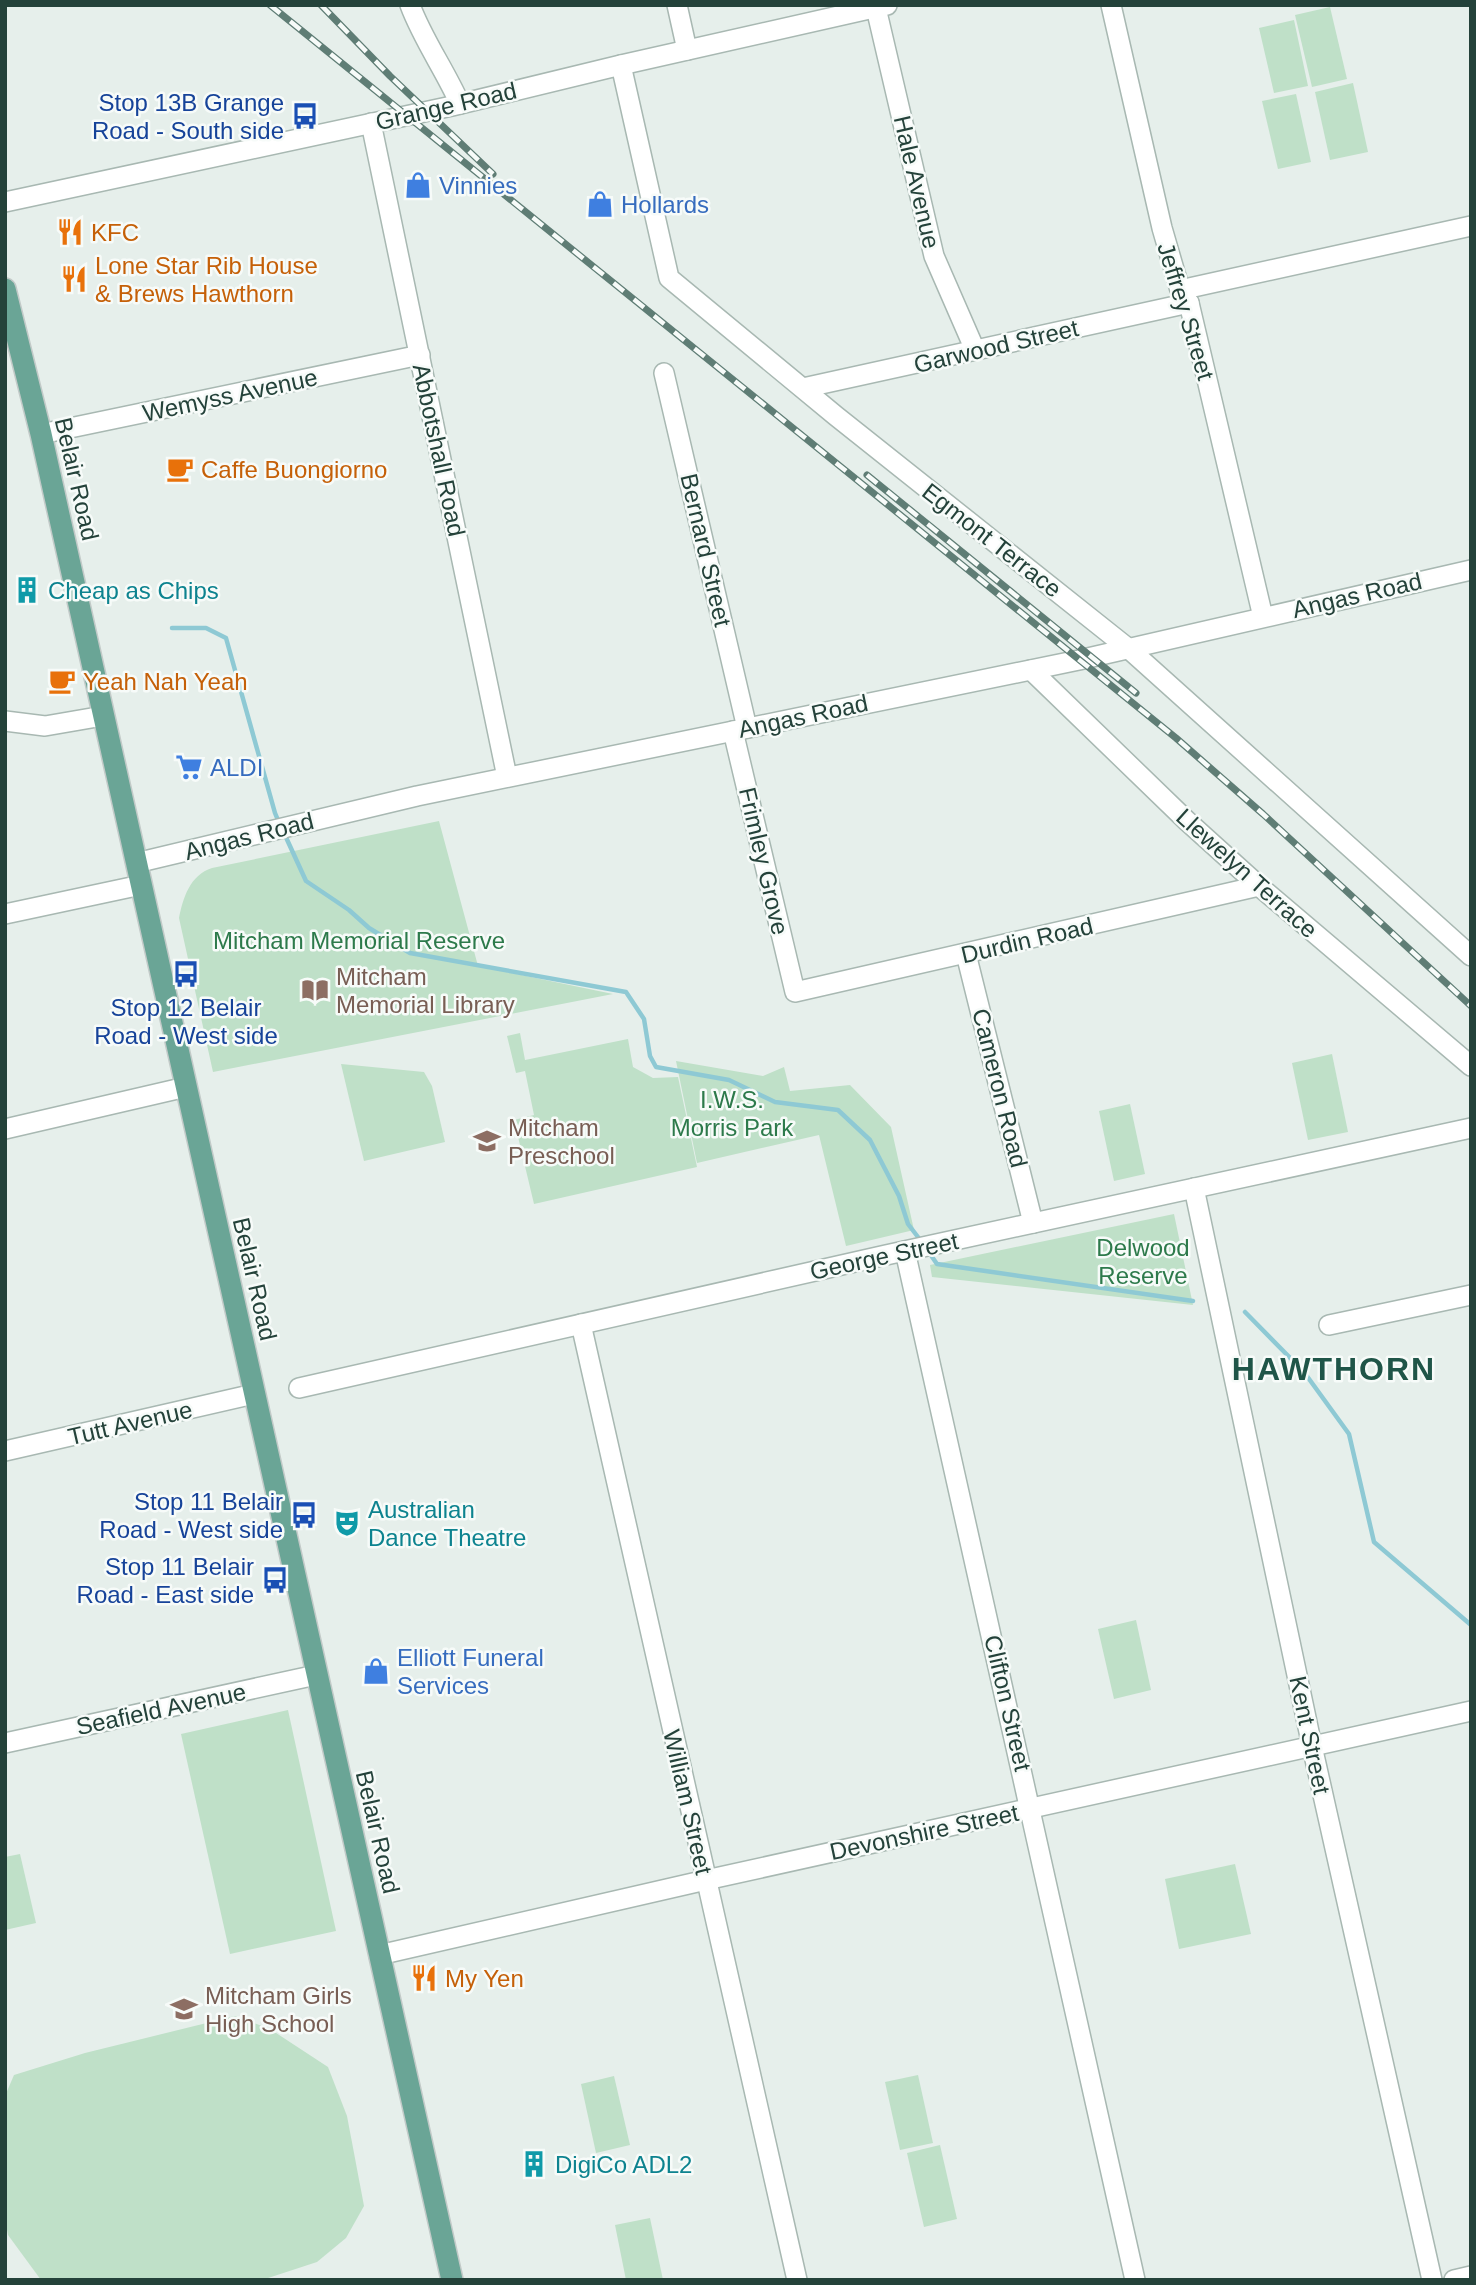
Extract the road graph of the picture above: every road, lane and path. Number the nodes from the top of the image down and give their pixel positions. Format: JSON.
{"nodes":[{"id":1,"x":410,"y":5,"type":"edge"},
{"id":2,"x":677,"y":5,"type":"edge"},
{"id":3,"x":1111,"y":5,"type":"edge"},
{"id":4,"x":881,"y":6,"type":"edge"},
{"id":5,"x":687,"y":50,"type":"junction"},
{"id":6,"x":621,"y":65,"type":"junction"},
{"id":7,"x":460,"y":104,"type":"junction"},
{"id":8,"x":371,"y":124,"type":"junction"},
{"id":9,"x":5,"y":202,"type":"edge"},
{"id":10,"x":1471,"y":226,"type":"edge"},
{"id":11,"x":5,"y":289,"type":"edge"},
{"id":12,"x":1185,"y":296,"type":"junction"},
{"id":13,"x":975,"y":350,"type":"junction"},
{"id":14,"x":420,"y":355,"type":"junction"},
{"id":15,"x":664,"y":373,"type":"dead end"},
{"id":16,"x":803,"y":388,"type":"junction"},
{"id":17,"x":41,"y":434,"type":"junction"},
{"id":18,"x":1471,"y":570,"type":"edge"},
{"id":19,"x":1263,"y":617,"type":"junction"},
{"id":20,"x":1129,"y":649,"type":"junction"},
{"id":21,"x":1031,"y":670,"type":"junction"},
{"id":22,"x":103,"y":716,"type":"junction"},
{"id":23,"x":5,"y":722,"type":"edge"},
{"id":24,"x":740,"y":729,"type":"junction"},
{"id":25,"x":507,"y":777,"type":"junction"},
{"id":26,"x":136,"y":863,"type":"junction"},
{"id":27,"x":141,"y":885,"type":"junction"},
{"id":28,"x":1259,"y":887,"type":"junction"},
{"id":29,"x":5,"y":914,"type":"edge"},
{"id":30,"x":966,"y":954,"type":"junction"},
{"id":31,"x":1471,"y":956,"type":"edge"},
{"id":32,"x":794,"y":992,"type":"joint"},
{"id":33,"x":1471,"y":1066,"type":"edge"},
{"id":34,"x":186,"y":1087,"type":"junction"},
{"id":35,"x":1471,"y":1128,"type":"edge"},
{"id":36,"x":5,"y":1129,"type":"edge"},
{"id":37,"x":1194,"y":1188,"type":"junction"},
{"id":38,"x":1033,"y":1223,"type":"junction"},
{"id":39,"x":906,"y":1250,"type":"junction"},
{"id":40,"x":1471,"y":1295,"type":"edge"},
{"id":41,"x":581,"y":1324,"type":"junction"},
{"id":42,"x":1329,"y":1325,"type":"dead end"},
{"id":43,"x":299,"y":1388,"type":"dead end"},
{"id":44,"x":254,"y":1394,"type":"junction"},
{"id":45,"x":5,"y":1451,"type":"edge"},
{"id":46,"x":316,"y":1675,"type":"junction"},
{"id":47,"x":1471,"y":1711,"type":"edge"},
{"id":48,"x":5,"y":1743,"type":"edge"},
{"id":49,"x":1312,"y":1746,"type":"junction"},
{"id":50,"x":1031,"y":1808,"type":"junction"},
{"id":51,"x":706,"y":1880,"type":"junction"},
{"id":52,"x":379,"y":1955,"type":"junction"},
{"id":53,"x":1471,"y":2276,"type":"edge"},
{"id":54,"x":452,"y":2280,"type":"edge"},
{"id":55,"x":797,"y":2280,"type":"edge"},
{"id":56,"x":1135,"y":2280,"type":"edge"},
{"id":57,"x":1432,"y":2280,"type":"edge"},
{"id":58,"x":1454,"y":2280,"type":"edge"}],
"edges":[{"from":1,"to":7,"type":"street"},
{"from":2,"to":5,"type":"street"},
{"from":3,"to":12,"type":"street","name":"Jeffrey Street"},
{"from":4,"to":5,"type":"street","name":"Grange Road"},
{"from":4,"to":13,"type":"street","name":"Hale Avenue"},
{"from":5,"to":6,"type":"street","name":"Grange Road"},
{"from":6,"to":7,"type":"street","name":"Grange Road"},
{"from":6,"to":16,"type":"street","name":"Egmont Terrace"},
{"from":7,"to":8,"type":"street","name":"Grange Road"},
{"from":8,"to":9,"type":"street","name":"Grange Road"},
{"from":8,"to":14,"type":"street","name":"Abbotshall Road"},
{"from":10,"to":12,"type":"street","name":"Garwood Street"},
{"from":11,"to":17,"type":"main road","name":"Belair Road"},
{"from":12,"to":13,"type":"street","name":"Garwood Street"},
{"from":12,"to":19,"type":"street","name":"Jeffrey Street"},
{"from":13,"to":16,"type":"street","name":"Garwood Street"},
{"from":14,"to":17,"type":"street","name":"Wemyss Avenue"},
{"from":14,"to":25,"type":"street","name":"Abbotshall Road"},
{"from":15,"to":24,"type":"street","name":"Bernard Street"},
{"from":16,"to":20,"type":"street","name":"Egmont Terrace"},
{"from":17,"to":22,"type":"main road","name":"Belair Road"},
{"from":18,"to":19,"type":"street","name":"Angas Road"},
{"from":19,"to":20,"type":"street","name":"Angas Road"},
{"from":20,"to":21,"type":"street","name":"Angas Road"},
{"from":20,"to":31,"type":"street","name":"Egmont Terrace"},
{"from":21,"to":24,"type":"street","name":"Angas Road"},
{"from":21,"to":28,"type":"street","name":"Llewelyn Terrace"},
{"from":22,"to":23,"type":"street"},
{"from":22,"to":26,"type":"main road","name":"Belair Road"},
{"from":24,"to":25,"type":"street","name":"Angas Road"},
{"from":24,"to":32,"type":"street","name":"Frimley Grove"},
{"from":25,"to":26,"type":"street","name":"Angas Road"},
{"from":26,"to":27,"type":"main road","name":"Belair Road"},
{"from":27,"to":29,"type":"street"},
{"from":27,"to":34,"type":"main road","name":"Belair Road"},
{"from":28,"to":30,"type":"street","name":"Durdin Road"},
{"from":28,"to":33,"type":"street","name":"Llewelyn Terrace"},
{"from":30,"to":32,"type":"street","name":"Durdin Road"},
{"from":30,"to":38,"type":"street","name":"Cameron Road"},
{"from":34,"to":36,"type":"street"},
{"from":34,"to":44,"type":"main road","name":"Belair Road"},
{"from":35,"to":37,"type":"street","name":"George Street"},
{"from":37,"to":38,"type":"street","name":"George Street"},
{"from":37,"to":49,"type":"street","name":"Kent Street"},
{"from":38,"to":39,"type":"street","name":"George Street"},
{"from":39,"to":41,"type":"street","name":"George Street"},
{"from":39,"to":50,"type":"street","name":"Clifton Street"},
{"from":40,"to":42,"type":"street"},
{"from":41,"to":43,"type":"street","name":"George Street"},
{"from":41,"to":51,"type":"street","name":"William Street"},
{"from":44,"to":45,"type":"street","name":"Tutt Avenue"},
{"from":44,"to":46,"type":"main road","name":"Belair Road"},
{"from":46,"to":48,"type":"street","name":"Seafield Avenue"},
{"from":46,"to":52,"type":"main road","name":"Belair Road"},
{"from":47,"to":49,"type":"street","name":"Devonshire Street"},
{"from":49,"to":50,"type":"street","name":"Devonshire Street"},
{"from":49,"to":57,"type":"street","name":"Kent Street"},
{"from":50,"to":51,"type":"street","name":"Devonshire Street"},
{"from":50,"to":56,"type":"street","name":"Clifton Street"},
{"from":51,"to":52,"type":"street","name":"Devonshire Street"},
{"from":51,"to":55,"type":"street","name":"William Street"},
{"from":52,"to":54,"type":"main road","name":"Belair Road"},
{"from":53,"to":58,"type":"street"}]}
